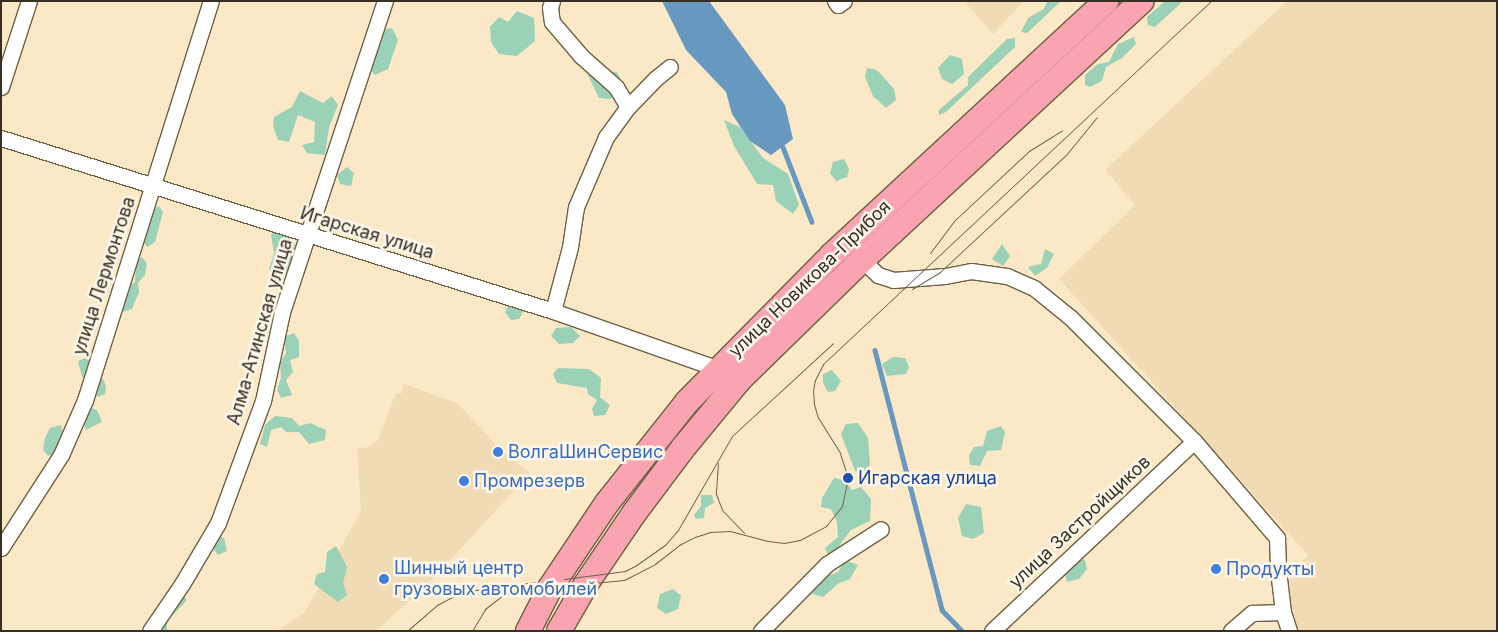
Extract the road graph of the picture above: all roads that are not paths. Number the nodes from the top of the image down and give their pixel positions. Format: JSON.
{"nodes":[{"id":1,"x":29,"y":1,"type":"edge"},
{"id":2,"x":210,"y":1,"type":"edge"},
{"id":3,"x":385,"y":1,"type":"edge"},
{"id":4,"x":552,"y":1,"type":"edge"},
{"id":5,"x":1106,"y":1,"type":"edge"},
{"id":6,"x":1142,"y":1,"type":"edge"},
{"id":7,"x":670,"y":67,"type":"dead end"},
{"id":8,"x":1,"y":87,"type":"edge"},
{"id":9,"x":628,"y":107,"type":"junction"},
{"id":10,"x":1,"y":138,"type":"edge"},
{"id":11,"x":152,"y":187,"type":"junction"},
{"id":12,"x":307,"y":234,"type":"junction"},
{"id":13,"x":862,"y":260,"type":"junction"},
{"id":14,"x":553,"y":311,"type":"junction"},
{"id":15,"x":719,"y":369,"type":"junction"},
{"id":16,"x":1194,"y":441,"type":"junction"},
{"id":17,"x":881,"y":529,"type":"dead end"},
{"id":18,"x":1,"y":548,"type":"edge"},
{"id":19,"x":1284,"y":612,"type":"junction"},
{"id":20,"x":150,"y":631,"type":"edge"},
{"id":21,"x":528,"y":631,"type":"edge"},
{"id":22,"x":559,"y":631,"type":"edge"},
{"id":23,"x":762,"y":631,"type":"edge"},
{"id":24,"x":992,"y":631,"type":"edge"},
{"id":25,"x":1231,"y":631,"type":"edge"},
{"id":26,"x":1289,"y":631,"type":"edge"}],
"edges":[{"from":1,"to":8,"type":"street"},
{"from":2,"to":11,"type":"street","name":"улица Лермонтова"},
{"from":3,"to":12,"type":"street","name":"Алма-Атинская улица"},
{"from":4,"to":9,"type":"street"},
{"from":5,"to":15,"type":"main road","name":"улица Новикова-Прибоя"},
{"from":6,"to":13,"type":"main road","name":"улица Новикова-Прибоя"},
{"from":7,"to":9,"type":"street"},
{"from":9,"to":14,"type":"street"},
{"from":10,"to":11,"type":"street","name":"Игарская улица"},
{"from":11,"to":12,"type":"street","name":"Игарская улица"},
{"from":11,"to":18,"type":"street","name":"улица Лермонтова"},
{"from":12,"to":14,"type":"street","name":"Игарская улица"},
{"from":12,"to":20,"type":"street","name":"Алма-Атинская улица"},
{"from":13,"to":16,"type":"street"},
{"from":13,"to":22,"type":"main road","name":"улица Новикова-Прибоя"},
{"from":14,"to":15,"type":"street","name":"Игарская улица"},
{"from":15,"to":21,"type":"main road","name":"улица Новикова-Прибоя"},
{"from":16,"to":19,"type":"street"},
{"from":16,"to":24,"type":"street","name":"улица Застройщиков"},
{"from":17,"to":23,"type":"street"},
{"from":19,"to":25,"type":"street"},
{"from":19,"to":26,"type":"street"}]}
